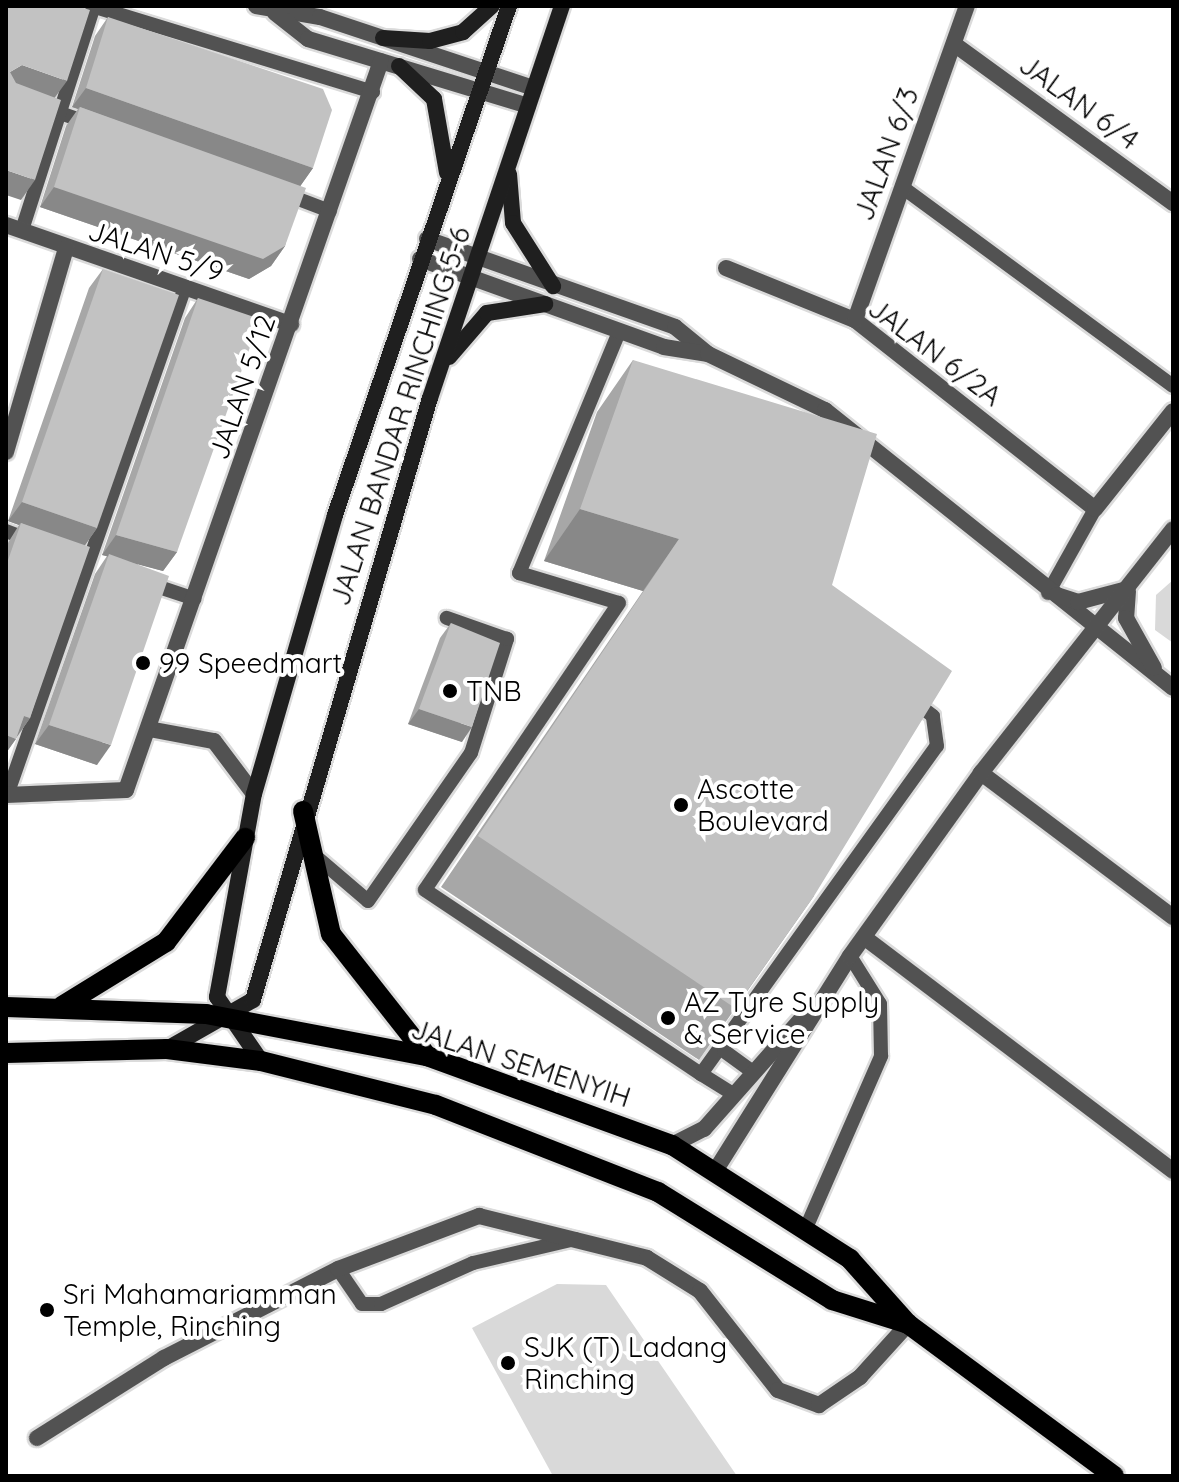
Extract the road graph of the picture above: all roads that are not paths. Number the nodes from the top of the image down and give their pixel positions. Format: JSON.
{"nodes":[{"id":1,"x":93,"y":6,"type":"edge"},
{"id":2,"x":256,"y":6,"type":"edge"},
{"id":3,"x":492,"y":6,"type":"edge"},
{"id":4,"x":509,"y":6,"type":"edge"},
{"id":5,"x":562,"y":6,"type":"edge"},
{"id":6,"x":967,"y":6,"type":"edge"},
{"id":7,"x":273,"y":12,"type":"junction"},
{"id":8,"x":383,"y":38,"type":"junction"},
{"id":9,"x":954,"y":44,"type":"junction"},
{"id":10,"x":381,"y":61,"type":"junction"},
{"id":11,"x":399,"y":66,"type":"junction"},
{"id":12,"x":486,"y":72,"type":"junction"},
{"id":13,"x":534,"y":88,"type":"junction"},
{"id":14,"x":479,"y":89,"type":"junction"},
{"id":15,"x":373,"y":92,"type":"junction"},
{"id":16,"x":6,"y":94,"type":"edge"},
{"id":17,"x":528,"y":106,"type":"junction"},
{"id":18,"x":59,"y":112,"type":"junction"},
{"id":19,"x":102,"y":127,"type":"edge"},
{"id":20,"x":509,"y":165,"type":"junction"},
{"id":21,"x":448,"y":179,"type":"junction"},
{"id":22,"x":902,"y":187,"type":"junction"},
{"id":23,"x":273,"y":190,"type":"edge"},
{"id":24,"x":1173,"y":203,"type":"edge"},
{"id":25,"x":330,"y":211,"type":"junction"},
{"id":26,"x":14,"y":228,"type":"edge"},
{"id":27,"x":427,"y":239,"type":"junction"},
{"id":28,"x":66,"y":248,"type":"junction"},
{"id":29,"x":477,"y":258,"type":"junction"},
{"id":30,"x":420,"y":259,"type":"junction"},
{"id":31,"x":726,"y":268,"type":"dead end"},
{"id":32,"x":472,"y":276,"type":"junction"},
{"id":33,"x":553,"y":286,"type":"junction"},
{"id":34,"x":185,"y":287,"type":"junction"},
{"id":35,"x":545,"y":304,"type":"junction"},
{"id":36,"x":855,"y":320,"type":"junction"},
{"id":37,"x":291,"y":324,"type":"junction"},
{"id":38,"x":619,"y":332,"type":"junction"},
{"id":39,"x":708,"y":354,"type":"junction"},
{"id":40,"x":440,"y":369,"type":"junction"},
{"id":41,"x":598,"y":386,"type":"junction"},
{"id":42,"x":1173,"y":386,"type":"edge"},
{"id":43,"x":613,"y":391,"type":"dead end"},
{"id":44,"x":1173,"y":411,"type":"edge"},
{"id":45,"x":865,"y":441,"type":"junction"},
{"id":46,"x":6,"y":452,"type":"edge"},
{"id":47,"x":856,"y":462,"type":"edge"},
{"id":48,"x":1095,"y":509,"type":"junction"},
{"id":49,"x":1173,"y":529,"type":"edge"},
{"id":50,"x":6,"y":531,"type":"edge"},
{"id":51,"x":47,"y":547,"type":"edge"},
{"id":52,"x":128,"y":577,"type":"edge"},
{"id":53,"x":1128,"y":589,"type":"junction"},
{"id":54,"x":1048,"y":593,"type":"junction"},
{"id":55,"x":195,"y":599,"type":"junction"},
{"id":56,"x":447,"y":618,"type":"dead end"},
{"id":57,"x":1097,"y":630,"type":"junction"},
{"id":58,"x":1168,"y":684,"type":"edge"},
{"id":59,"x":895,"y":688,"type":"edge"},
{"id":60,"x":149,"y":729,"type":"junction"},
{"id":61,"x":981,"y":773,"type":"junction"},
{"id":62,"x":254,"y":794,"type":"junction"},
{"id":63,"x":7,"y":795,"type":"edge"},
{"id":64,"x":303,"y":811,"type":"junction"},
{"id":65,"x":245,"y":838,"type":"junction"},
{"id":66,"x":313,"y":854,"type":"junction"},
{"id":67,"x":1173,"y":917,"type":"edge"},
{"id":68,"x":865,"y":938,"type":"junction"},
{"id":69,"x":850,"y":956,"type":"junction"},
{"id":70,"x":821,"y":1003,"type":"junction"},
{"id":71,"x":62,"y":1006,"type":"junction"},
{"id":72,"x":6,"y":1007,"type":"edge"},
{"id":73,"x":229,"y":1018,"type":"junction"},
{"id":74,"x":167,"y":1049,"type":"junction"},
{"id":75,"x":724,"y":1051,"type":"junction"},
{"id":76,"x":6,"y":1053,"type":"edge"},
{"id":77,"x":427,"y":1056,"type":"junction"},
{"id":78,"x":261,"y":1061,"type":"junction"},
{"id":79,"x":754,"y":1073,"type":"junction"},
{"id":80,"x":701,"y":1074,"type":"junction"},
{"id":81,"x":734,"y":1095,"type":"junction"},
{"id":82,"x":672,"y":1145,"type":"junction"},
{"id":83,"x":717,"y":1168,"type":"junction"},
{"id":84,"x":1173,"y":1171,"type":"edge"},
{"id":85,"x":806,"y":1228,"type":"junction"},
{"id":86,"x":582,"y":1238,"type":"junction"},
{"id":87,"x":338,"y":1269,"type":"junction"},
{"id":88,"x":908,"y":1324,"type":"junction"},
{"id":89,"x":37,"y":1438,"type":"dead end"},
{"id":90,"x":1114,"y":1476,"type":"edge"}],
"edges":[{"from":1,"to":15,"type":"lane"},
{"from":1,"to":18,"type":"lane"},
{"from":2,"to":7,"type":"street"},
{"from":3,"to":8,"type":"street"},
{"from":4,"to":12,"type":"street","name":"JALAN BANDAR RINCHING 5-6"},
{"from":5,"to":13,"type":"street","name":"JALAN BANDAR RINCHING 5-6"},
{"from":6,"to":9,"type":"street","name":"JALAN 6/3"},
{"from":7,"to":8,"type":"street"},
{"from":7,"to":10,"type":"street"},
{"from":8,"to":12,"type":"street"},
{"from":9,"to":22,"type":"street","name":"JALAN 6/3"},
{"from":9,"to":24,"type":"street","name":"JALAN 6/4"},
{"from":10,"to":11,"type":"street"},
{"from":10,"to":15,"type":"street","name":"JALAN 5/12"},
{"from":11,"to":14,"type":"street"},
{"from":11,"to":21,"type":"street"},
{"from":12,"to":13,"type":"street"},
{"from":12,"to":14,"type":"street","name":"JALAN BANDAR RINCHING 5-6"},
{"from":13,"to":17,"type":"street","name":"JALAN BANDAR RINCHING 5-6"},
{"from":14,"to":17,"type":"street"},
{"from":14,"to":21,"type":"street","name":"JALAN BANDAR RINCHING 5-6"},
{"from":15,"to":25,"type":"street","name":"JALAN 5/12"},
{"from":16,"to":18,"type":"lane"},
{"from":17,"to":20,"type":"street","name":"JALAN BANDAR RINCHING 5-6"},
{"from":18,"to":19,"type":"lane"},
{"from":18,"to":26,"type":"lane"},
{"from":20,"to":29,"type":"street","name":"JALAN BANDAR RINCHING 5-6"},
{"from":20,"to":33,"type":"street"},
{"from":21,"to":27,"type":"street","name":"JALAN BANDAR RINCHING 5-6"},
{"from":22,"to":36,"type":"street","name":"JALAN 6/3"},
{"from":22,"to":42,"type":"lane"},
{"from":23,"to":25,"type":"lane"},
{"from":25,"to":37,"type":"street","name":"JALAN 5/12"},
{"from":26,"to":28,"type":"street","name":"JALAN 5/9"},
{"from":27,"to":29,"type":"street"},
{"from":27,"to":30,"type":"street","name":"JALAN BANDAR RINCHING 5-6"},
{"from":28,"to":34,"type":"street","name":"JALAN 5/9"},
{"from":28,"to":46,"type":"street"},
{"from":29,"to":32,"type":"street","name":"JALAN BANDAR RINCHING 5-6"},
{"from":29,"to":33,"type":"street"},
{"from":30,"to":32,"type":"street"},
{"from":30,"to":62,"type":"street","name":"JALAN BANDAR RINCHING 5-6"},
{"from":31,"to":36,"type":"street","name":"JALAN 6/2A"},
{"from":32,"to":35,"type":"street"},
{"from":32,"to":40,"type":"street","name":"JALAN BANDAR RINCHING 5-6"},
{"from":33,"to":39,"type":"street"},
{"from":34,"to":37,"type":"street","name":"JALAN 5/9"},
{"from":34,"to":63,"type":"lane"},
{"from":35,"to":38,"type":"street"},
{"from":35,"to":40,"type":"street"},
{"from":36,"to":48,"type":"street","name":"JALAN 6/2A"},
{"from":37,"to":55,"type":"street","name":"JALAN 5/12"},
{"from":38,"to":39,"type":"street"},
{"from":38,"to":41,"type":"lane"},
{"from":39,"to":45,"type":"street"},
{"from":40,"to":64,"type":"street","name":"JALAN BANDAR RINCHING 5-6"},
{"from":41,"to":43,"type":"lane"},
{"from":41,"to":80,"type":"lane"},
{"from":44,"to":48,"type":"street"},
{"from":45,"to":47,"type":"lane"},
{"from":45,"to":54,"type":"street"},
{"from":48,"to":54,"type":"lane"},
{"from":49,"to":53,"type":"street"},
{"from":50,"to":51,"type":"lane"},
{"from":52,"to":55,"type":"lane"},
{"from":53,"to":54,"type":"street"},
{"from":53,"to":57,"type":"street"},
{"from":53,"to":58,"type":"street"},
{"from":54,"to":57,"type":"street"},
{"from":55,"to":60,"type":"street","name":"JALAN 5/12"},
{"from":56,"to":66,"type":"lane"},
{"from":57,"to":58,"type":"street"},
{"from":57,"to":61,"type":"street"},
{"from":59,"to":75,"type":"lane"},
{"from":60,"to":62,"type":"street"},
{"from":60,"to":63,"type":"street","name":"JALAN 5/12"},
{"from":61,"to":67,"type":"street"},
{"from":61,"to":68,"type":"street"},
{"from":62,"to":65,"type":"street","name":"JALAN BANDAR RINCHING 5-6"},
{"from":64,"to":66,"type":"main road"},
{"from":64,"to":73,"type":"street","name":"JALAN BANDAR RINCHING 5-6"},
{"from":65,"to":71,"type":"main road"},
{"from":65,"to":73,"type":"street","name":"JALAN BANDAR RINCHING 5-6"},
{"from":66,"to":77,"type":"main road"},
{"from":68,"to":69,"type":"street"},
{"from":68,"to":84,"type":"street"},
{"from":69,"to":70,"type":"street"},
{"from":69,"to":85,"type":"lane"},
{"from":70,"to":79,"type":"street"},
{"from":70,"to":83,"type":"street"},
{"from":71,"to":72,"type":"main road","name":"JALAN SEMENYIH"},
{"from":71,"to":73,"type":"main road","name":"JALAN SEMENYIH"},
{"from":73,"to":74,"type":"street","name":"JALAN BANDAR RINCHING 5-6"},
{"from":73,"to":77,"type":"main road","name":"JALAN SEMENYIH"},
{"from":73,"to":78,"type":"street","name":"JALAN BANDAR RINCHING 5-6"},
{"from":74,"to":76,"type":"main road","name":"JALAN SEMENYIH"},
{"from":74,"to":78,"type":"main road","name":"JALAN SEMENYIH"},
{"from":75,"to":79,"type":"lane"},
{"from":75,"to":80,"type":"lane"},
{"from":77,"to":82,"type":"main road","name":"JALAN SEMENYIH"},
{"from":78,"to":88,"type":"main road","name":"JALAN SEMENYIH"},
{"from":79,"to":81,"type":"street"},
{"from":80,"to":81,"type":"lane"},
{"from":81,"to":82,"type":"street"},
{"from":82,"to":83,"type":"main road","name":"JALAN SEMENYIH"},
{"from":83,"to":85,"type":"main road","name":"JALAN SEMENYIH"},
{"from":85,"to":88,"type":"main road","name":"JALAN SEMENYIH"},
{"from":86,"to":87,"type":"street"},
{"from":86,"to":87,"type":"lane"},
{"from":86,"to":88,"type":"street"},
{"from":87,"to":89,"type":"street"},
{"from":88,"to":90,"type":"main road","name":"JALAN SEMENYIH"}]}
